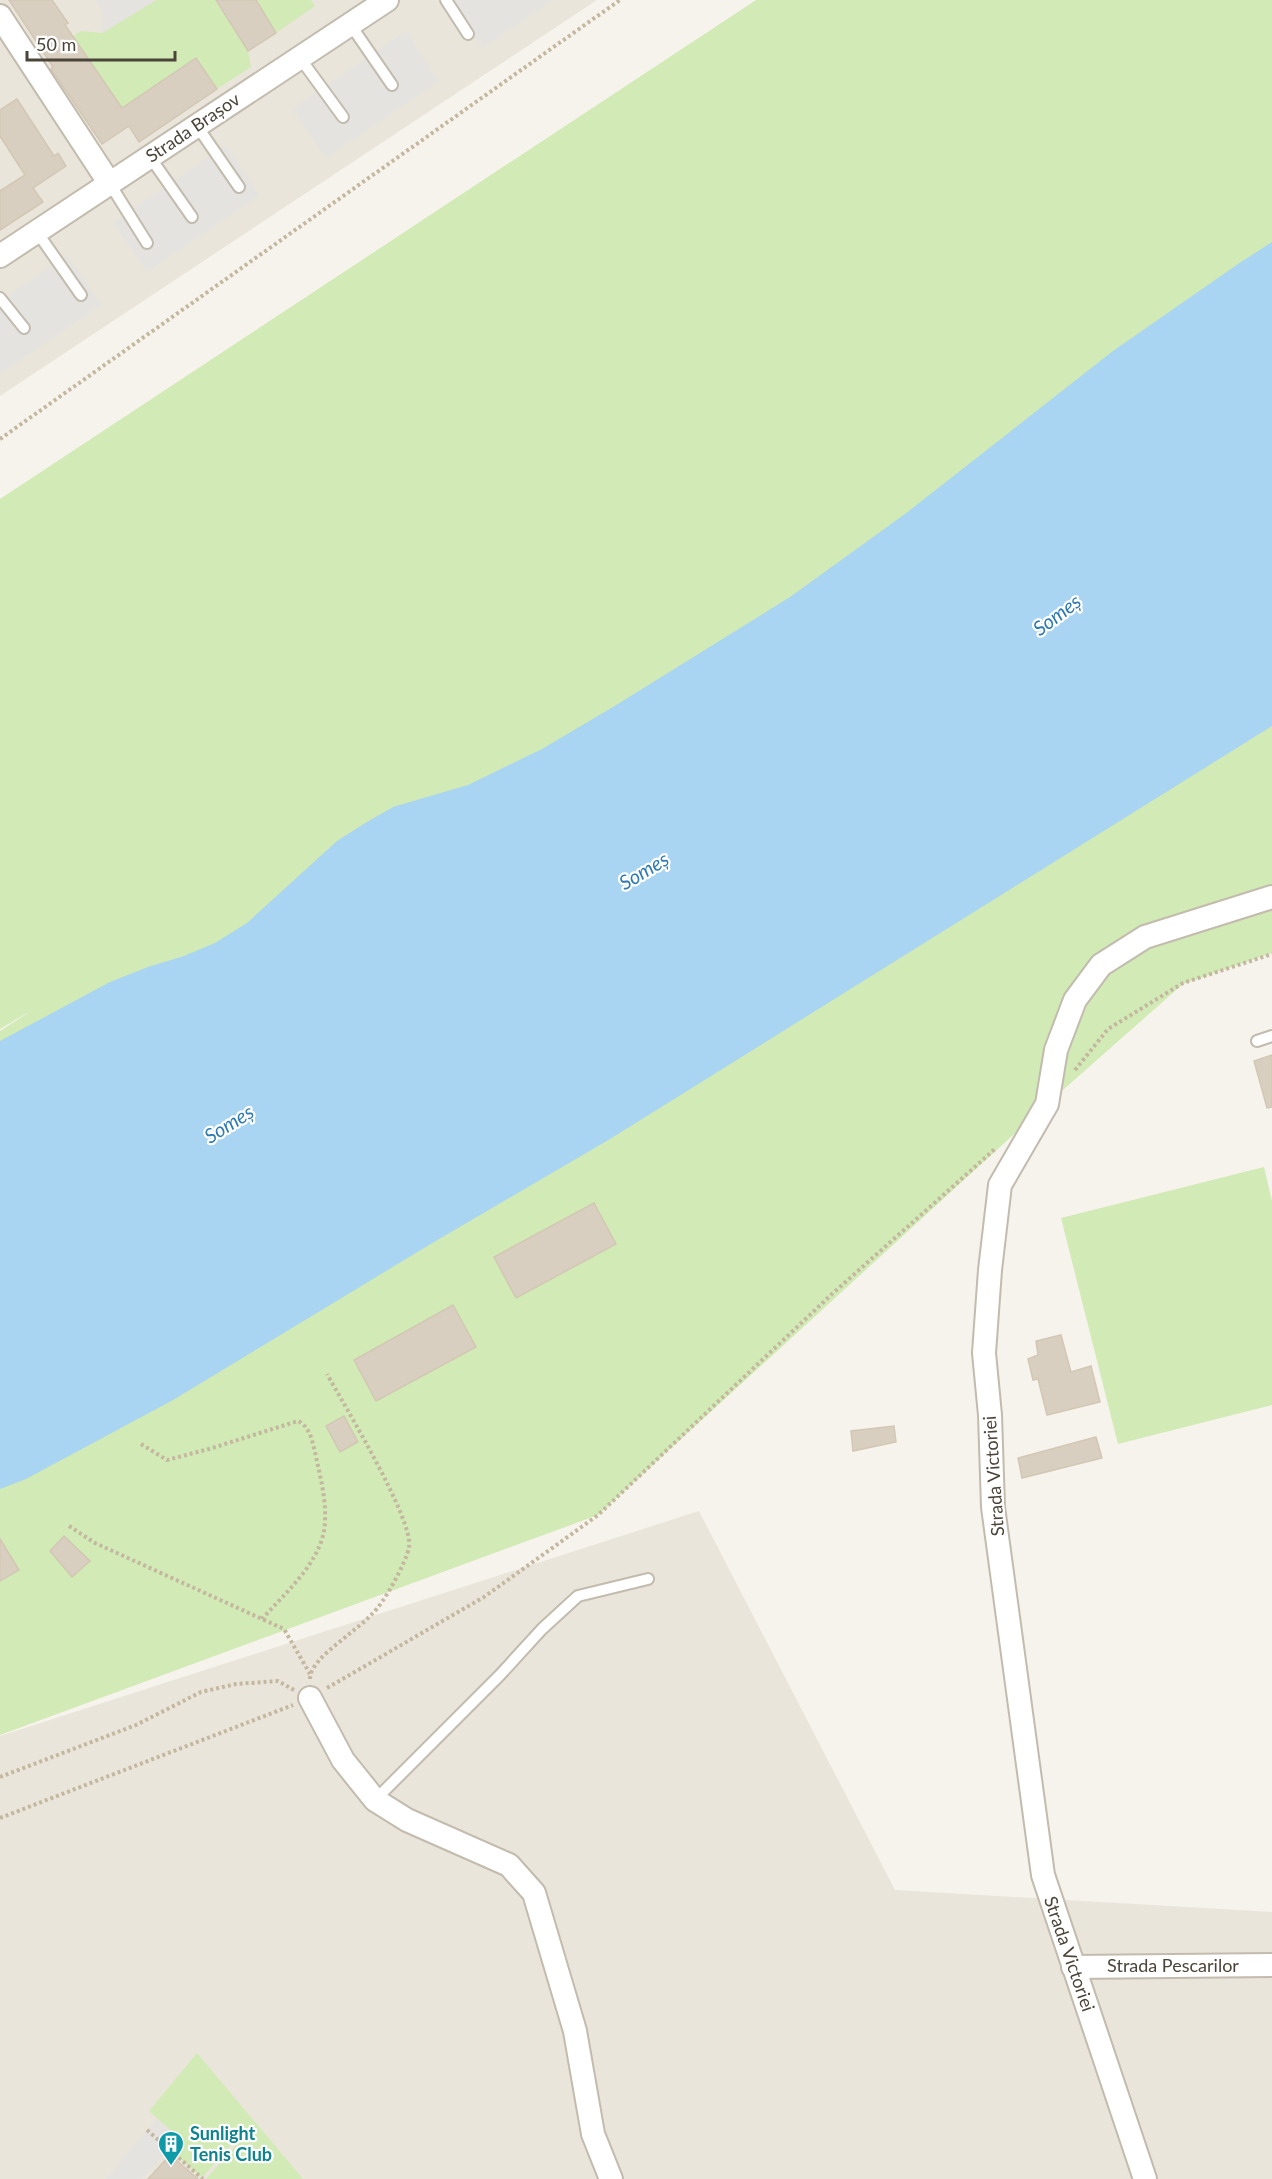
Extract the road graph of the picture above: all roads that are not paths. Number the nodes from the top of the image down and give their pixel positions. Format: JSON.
{"nodes":[{"id":1,"x":387,"y":0,"type":"edge"},
{"id":2,"x":446,"y":0,"type":"edge"},
{"id":3,"x":0,"y":16,"type":"edge"},
{"id":4,"x":350,"y":24,"type":"junction"},
{"id":5,"x":468,"y":34,"type":"dead end"},
{"id":6,"x":300,"y":58,"type":"junction"},
{"id":7,"x":392,"y":85,"type":"dead end"},
{"id":8,"x":343,"y":117,"type":"dead end"},
{"id":9,"x":197,"y":126,"type":"junction"},
{"id":10,"x":150,"y":157,"type":"junction"},
{"id":11,"x":110,"y":184,"type":"junction"},
{"id":12,"x":239,"y":187,"type":"dead end"},
{"id":13,"x":192,"y":217,"type":"dead end"},
{"id":14,"x":37,"y":232,"type":"junction"},
{"id":15,"x":147,"y":243,"type":"dead end"},
{"id":16,"x":0,"y":256,"type":"edge"},
{"id":17,"x":81,"y":295,"type":"dead end"},
{"id":18,"x":0,"y":298,"type":"edge"},
{"id":19,"x":24,"y":328,"type":"dead end"},
{"id":20,"x":1272,"y":897,"type":"edge"},
{"id":21,"x":1272,"y":1036,"type":"edge"},
{"id":22,"x":1257,"y":1041,"type":"dead end"},
{"id":23,"x":648,"y":1579,"type":"dead end"},
{"id":24,"x":309,"y":1698,"type":"road end"},
{"id":25,"x":375,"y":1800,"type":"junction"},
{"id":26,"x":1272,"y":1965,"type":"edge"},
{"id":27,"x":1073,"y":1967,"type":"junction"},
{"id":28,"x":611,"y":2179,"type":"edge"},
{"id":29,"x":1145,"y":2179,"type":"edge"}],
"edges":[{"from":1,"to":4,"type":"street","name":"Strada Brașov"},
{"from":2,"to":5,"type":"lane"},
{"from":3,"to":11,"type":"street"},
{"from":4,"to":6,"type":"street","name":"Strada Brașov"},
{"from":4,"to":7,"type":"lane"},
{"from":6,"to":8,"type":"lane"},
{"from":6,"to":9,"type":"street","name":"Strada Brașov"},
{"from":9,"to":10,"type":"street","name":"Strada Brașov"},
{"from":9,"to":12,"type":"lane"},
{"from":10,"to":11,"type":"street","name":"Strada Brașov"},
{"from":10,"to":13,"type":"lane"},
{"from":11,"to":14,"type":"street","name":"Strada Brașov"},
{"from":11,"to":15,"type":"lane"},
{"from":14,"to":16,"type":"street","name":"Strada Brașov"},
{"from":14,"to":17,"type":"lane"},
{"from":18,"to":19,"type":"lane"},
{"from":20,"to":27,"type":"street","name":"Strada Victoriei"},
{"from":21,"to":22,"type":"lane"},
{"from":23,"to":25,"type":"lane"},
{"from":24,"to":25,"type":"street"},
{"from":25,"to":28,"type":"street"},
{"from":26,"to":27,"type":"street","name":"Strada Pescarilor"},
{"from":27,"to":29,"type":"street","name":"Strada Victoriei"}]}
